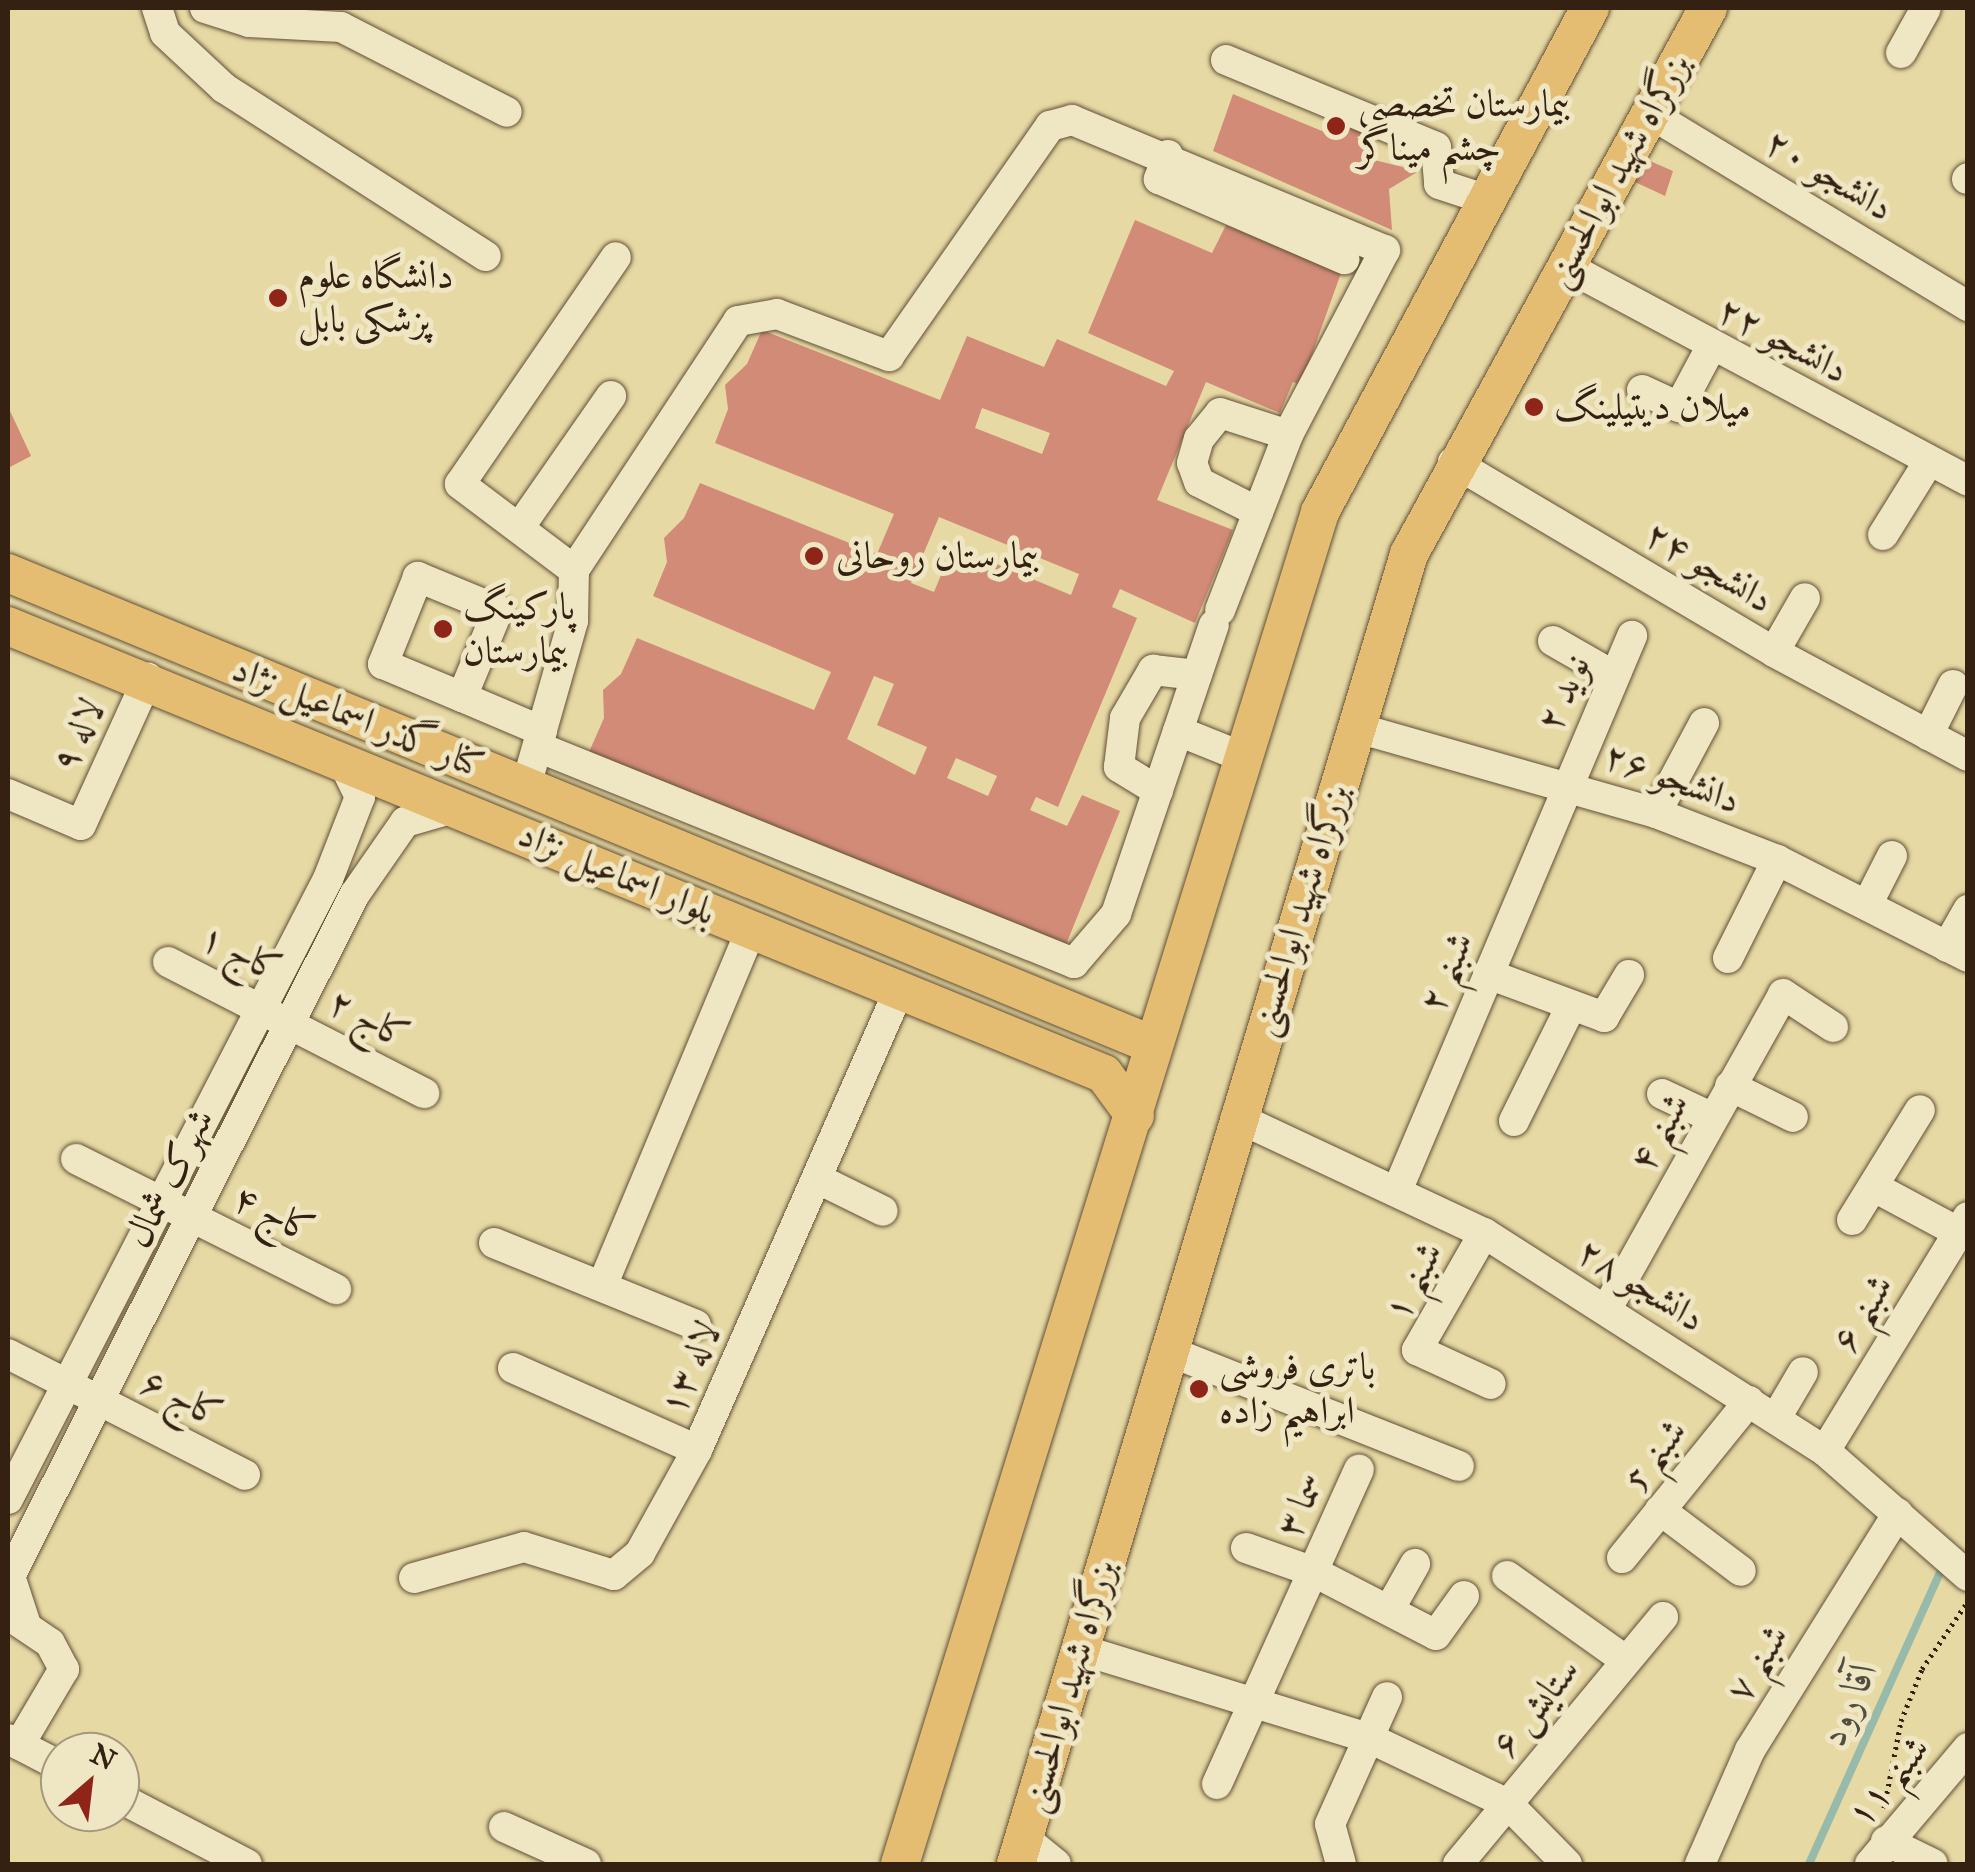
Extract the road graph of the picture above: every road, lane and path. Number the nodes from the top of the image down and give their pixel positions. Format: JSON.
{"nodes":[{"id":1,"x":157,"y":8,"type":"edge"},
{"id":2,"x":205,"y":8,"type":"edge"},
{"id":3,"x":1590,"y":8,"type":"edge"},
{"id":4,"x":1708,"y":8,"type":"edge"},
{"id":5,"x":1926,"y":8,"type":"edge"},
{"id":6,"x":1901,"y":53,"type":"dead end"},
{"id":7,"x":1226,"y":60,"type":"dead end"},
{"id":8,"x":507,"y":112,"type":"dead end"},
{"id":9,"x":1649,"y":112,"type":"junction"},
{"id":10,"x":1168,"y":155,"type":"junction"},
{"id":11,"x":1485,"y":199,"type":"junction"},
{"id":12,"x":486,"y":256,"type":"dead end"},
{"id":13,"x":616,"y":257,"type":"dead end"},
{"id":14,"x":1344,"y":258,"type":"dead end"},
{"id":15,"x":1564,"y":265,"type":"junction"},
{"id":16,"x":1962,"y":291,"type":"edge"},
{"id":17,"x":1710,"y":348,"type":"junction"},
{"id":18,"x":1642,"y":390,"type":"dead end"},
{"id":19,"x":611,"y":396,"type":"dead end"},
{"id":20,"x":1288,"y":435,"type":"junction"},
{"id":21,"x":1453,"y":462,"type":"junction"},
{"id":22,"x":1929,"y":462,"type":"junction"},
{"id":23,"x":1968,"y":481,"type":"edge"},
{"id":24,"x":1258,"y":512,"type":"junction"},
{"id":25,"x":518,"y":528,"type":"junction"},
{"id":26,"x":1883,"y":535,"type":"dead end"},
{"id":27,"x":574,"y":570,"type":"junction"},
{"id":28,"x":8,"y":573,"type":"edge"},
{"id":29,"x":1805,"y":598,"type":"dead end"},
{"id":30,"x":8,"y":626,"type":"edge"},
{"id":31,"x":1632,"y":636,"type":"dead end"},
{"id":32,"x":1552,"y":641,"type":"dead end"},
{"id":33,"x":1774,"y":652,"type":"junction"},
{"id":34,"x":1197,"y":675,"type":"junction"},
{"id":35,"x":1614,"y":676,"type":"junction"},
{"id":36,"x":148,"y":678,"type":"junction"},
{"id":37,"x":1953,"y":685,"type":"dead end"},
{"id":38,"x":462,"y":697,"type":"dead end"},
{"id":39,"x":1704,"y":724,"type":"dead end"},
{"id":40,"x":1354,"y":727,"type":"junction"},
{"id":41,"x":1178,"y":731,"type":"junction"},
{"id":42,"x":1928,"y":735,"type":"junction"},
{"id":43,"x":540,"y":739,"type":"junction"},
{"id":44,"x":1968,"y":756,"type":"edge"},
{"id":45,"x":342,"y":758,"type":"junction"},
{"id":46,"x":1245,"y":758,"type":"junction"},
{"id":47,"x":1566,"y":782,"type":"junction"},
{"id":48,"x":526,"y":786,"type":"junction"},
{"id":49,"x":1158,"y":791,"type":"junction"},
{"id":50,"x":8,"y":794,"type":"edge"},
{"id":51,"x":457,"y":807,"type":"junction"},
{"id":52,"x":1656,"y":813,"type":"junction"},
{"id":53,"x":1892,"y":856,"type":"dead end"},
{"id":54,"x":1777,"y":860,"type":"junction"},
{"id":55,"x":328,"y":879,"type":"junction"},
{"id":56,"x":355,"y":894,"type":"junction"},
{"id":57,"x":1867,"y":905,"type":"junction"},
{"id":58,"x":1968,"y":910,"type":"edge"},
{"id":59,"x":751,"y":929,"type":"junction"},
{"id":60,"x":1958,"y":952,"type":"edge"},
{"id":61,"x":1728,"y":958,"type":"dead end"},
{"id":62,"x":168,"y":962,"type":"dead end"},
{"id":63,"x":1488,"y":974,"type":"junction"},
{"id":64,"x":1629,"y":975,"type":"dead end"},
{"id":65,"x":1178,"y":976,"type":"junction"},
{"id":66,"x":900,"y":988,"type":"junction"},
{"id":67,"x":1571,"y":1006,"type":"junction"},
{"id":68,"x":277,"y":1016,"type":"junction"},
{"id":69,"x":1834,"y":1027,"type":"dead end"},
{"id":70,"x":1151,"y":1044,"type":"junction"},
{"id":71,"x":1104,"y":1074,"type":"junction"},
{"id":72,"x":1730,"y":1086,"type":"junction"},
{"id":73,"x":424,"y":1093,"type":"dead end"},
{"id":74,"x":1662,"y":1094,"type":"dead end"},
{"id":75,"x":1920,"y":1110,"type":"dead end"},
{"id":76,"x":1135,"y":1116,"type":"junction"},
{"id":77,"x":1236,"y":1117,"type":"junction"},
{"id":78,"x":1793,"y":1117,"type":"dead end"},
{"id":79,"x":1713,"y":1118,"type":"junction"},
{"id":80,"x":1514,"y":1121,"type":"dead end"},
{"id":81,"x":76,"y":1159,"type":"dead end"},
{"id":82,"x":818,"y":1179,"type":"junction"},
{"id":83,"x":1876,"y":1188,"type":"junction"},
{"id":84,"x":1397,"y":1191,"type":"junction"},
{"id":85,"x":177,"y":1210,"type":"junction"},
{"id":86,"x":883,"y":1211,"type":"dead end"},
{"id":87,"x":1852,"y":1220,"type":"dead end"},
{"id":88,"x":1963,"y":1224,"type":"edge"},
{"id":89,"x":1484,"y":1233,"type":"junction"},
{"id":90,"x":494,"y":1244,"type":"dead end"},
{"id":91,"x":602,"y":1286,"type":"junction"},
{"id":92,"x":336,"y":1289,"type":"dead end"},
{"id":93,"x":1606,"y":1310,"type":"junction"},
{"id":94,"x":696,"y":1325,"type":"dead end"},
{"id":95,"x":1166,"y":1350,"type":"junction"},
{"id":96,"x":8,"y":1354,"type":"edge"},
{"id":97,"x":513,"y":1368,"type":"dead end"},
{"id":98,"x":1802,"y":1372,"type":"dead end"},
{"id":99,"x":1491,"y":1384,"type":"dead end"},
{"id":100,"x":83,"y":1393,"type":"junction"},
{"id":101,"x":1749,"y":1401,"type":"junction"},
{"id":102,"x":1776,"y":1418,"type":"junction"},
{"id":103,"x":698,"y":1450,"type":"junction"},
{"id":104,"x":1825,"y":1450,"type":"junction"},
{"id":105,"x":1459,"y":1466,"type":"dead end"},
{"id":106,"x":1359,"y":1470,"type":"dead end"},
{"id":107,"x":245,"y":1475,"type":"dead end"},
{"id":108,"x":8,"y":1499,"type":"edge"},
{"id":109,"x":1660,"y":1510,"type":"junction"},
{"id":110,"x":1898,"y":1513,"type":"junction"},
{"id":111,"x":1246,"y":1548,"type":"dead end"},
{"id":112,"x":1622,"y":1558,"type":"dead end"},
{"id":113,"x":1415,"y":1564,"type":"dead end"},
{"id":114,"x":1740,"y":1571,"type":"dead end"},
{"id":115,"x":1314,"y":1572,"type":"junction"},
{"id":116,"x":1507,"y":1576,"type":"dead end"},
{"id":117,"x":1968,"y":1576,"type":"edge"},
{"id":118,"x":414,"y":1578,"type":"dead end"},
{"id":119,"x":1464,"y":1596,"type":"dead end"},
{"id":120,"x":1968,"y":1601,"type":"edge"},
{"id":121,"x":1389,"y":1610,"type":"junction"},
{"id":122,"x":1663,"y":1617,"type":"dead end"},
{"id":123,"x":17,"y":1620,"type":"edge"},
{"id":124,"x":1079,"y":1649,"type":"junction"},
{"id":125,"x":1625,"y":1660,"type":"junction"},
{"id":126,"x":1387,"y":1697,"type":"dead end"},
{"id":127,"x":1256,"y":1698,"type":"junction"},
{"id":128,"x":1369,"y":1738,"type":"junction"},
{"id":129,"x":13,"y":1742,"type":"edge"},
{"id":130,"x":1968,"y":1748,"type":"edge"},
{"id":131,"x":40,"y":1756,"type":"edge"},
{"id":132,"x":1217,"y":1784,"type":"dead end"},
{"id":133,"x":1508,"y":1804,"type":"junction"},
{"id":134,"x":140,"y":1808,"type":"edge"},
{"id":135,"x":504,"y":1827,"type":"dead end"},
{"id":136,"x":1020,"y":1851,"type":"edge"},
{"id":137,"x":1878,"y":1853,"type":"edge"},
{"id":138,"x":247,"y":1864,"type":"edge"},
{"id":139,"x":586,"y":1864,"type":"edge"},
{"id":140,"x":900,"y":1864,"type":"edge"},
{"id":141,"x":985,"y":1864,"type":"edge"},
{"id":142,"x":1056,"y":1864,"type":"edge"},
{"id":143,"x":1342,"y":1864,"type":"edge"},
{"id":144,"x":1458,"y":1864,"type":"edge"},
{"id":145,"x":1567,"y":1864,"type":"edge"},
{"id":146,"x":1700,"y":1864,"type":"edge"},
{"id":147,"x":1933,"y":1864,"type":"edge"}],
"edges":[{"from":1,"to":12,"type":"street"},
{"from":2,"to":8,"type":"street"},
{"from":3,"to":11,"type":"main road"},
{"from":4,"to":9,"type":"main road","name":"بزرگراه شهید ابوالحسنی"},
{"from":5,"to":6,"type":"street"},
{"from":7,"to":11,"type":"street"},
{"from":9,"to":15,"type":"main road","name":"بزرگراه شهید ابوالحسنی"},
{"from":9,"to":16,"type":"street","name":"دانشجو ۲۰"},
{"from":10,"to":14,"type":"street"},
{"from":10,"to":20,"type":"street"},
{"from":10,"to":27,"type":"street"},
{"from":11,"to":46,"type":"main road"},
{"from":13,"to":25,"type":"street"},
{"from":15,"to":17,"type":"street","name":"دانشجو ۲۲"},
{"from":15,"to":21,"type":"main road","name":"بزرگراه شهید ابوالحسنی"},
{"from":17,"to":18,"type":"street"},
{"from":17,"to":22,"type":"street","name":"دانشجو ۲۲"},
{"from":19,"to":25,"type":"street"},
{"from":20,"to":24,"type":"street"},
{"from":20,"to":24,"type":"street"},
{"from":21,"to":33,"type":"street","name":"دانشجو ۲۴"},
{"from":21,"to":40,"type":"main road","name":"بزرگراه شهید ابوالحسنی"},
{"from":22,"to":23,"type":"street","name":"دانشجو ۲۲"},
{"from":22,"to":26,"type":"street"},
{"from":24,"to":34,"type":"street"},
{"from":25,"to":27,"type":"street"},
{"from":27,"to":43,"type":"street"},
{"from":28,"to":48,"type":"main road","name":"کنار گذر اسماعیل نژاد"},
{"from":29,"to":33,"type":"street"},
{"from":30,"to":36,"type":"main road","name":"بلوار اسماعیل نژاد"},
{"from":31,"to":35,"type":"street","name":"نوید ۲"},
{"from":32,"to":35,"type":"street"},
{"from":33,"to":42,"type":"street","name":"دانشجو ۲۴"},
{"from":34,"to":41,"type":"street"},
{"from":34,"to":49,"type":"street"},
{"from":35,"to":47,"type":"street","name":"نوید ۲"},
{"from":36,"to":45,"type":"main road","name":"بلوار اسماعیل نژاد"},
{"from":36,"to":50,"type":"street","name":"لاله ۹"},
{"from":37,"to":42,"type":"street"},
{"from":38,"to":43,"type":"street"},
{"from":39,"to":52,"type":"street"},
{"from":40,"to":47,"type":"street","name":"دانشجو ۲۶"},
{"from":40,"to":77,"type":"main road","name":"بزرگراه شهید ابوالحسنی"},
{"from":41,"to":46,"type":"street"},
{"from":41,"to":49,"type":"street"},
{"from":42,"to":44,"type":"street","name":"دانشجو ۲۴"},
{"from":43,"to":48,"type":"street"},
{"from":43,"to":49,"type":"street"},
{"from":45,"to":51,"type":"main road","name":"بلوار اسماعیل نژاد"},
{"from":45,"to":55,"type":"street","name":"شهرک شمال"},
{"from":46,"to":65,"type":"main road"},
{"from":47,"to":52,"type":"street","name":"دانشجو ۲۶"},
{"from":47,"to":63,"type":"street","name":"شبنم ۲"},
{"from":48,"to":70,"type":"main road","name":"کنار گذر اسماعیل نژاد"},
{"from":51,"to":56,"type":"street","name":"شهرک شمال"},
{"from":51,"to":59,"type":"main road","name":"بلوار اسماعیل نژاد"},
{"from":52,"to":54,"type":"street","name":"دانشجو ۲۶"},
{"from":53,"to":57,"type":"street"},
{"from":54,"to":57,"type":"street","name":"دانشجو ۲۶"},
{"from":54,"to":61,"type":"street"},
{"from":55,"to":56,"type":"street"},
{"from":55,"to":68,"type":"street","name":"شهرک شمال"},
{"from":56,"to":68,"type":"street","name":"شهرک شمال"},
{"from":57,"to":60,"type":"street","name":"دانشجو ۲۶"},
{"from":58,"to":60,"type":"street"},
{"from":59,"to":66,"type":"main road","name":"بلوار اسماعیل نژاد"},
{"from":59,"to":91,"type":"street"},
{"from":62,"to":68,"type":"street","name":"کاج ۱"},
{"from":63,"to":67,"type":"street"},
{"from":63,"to":84,"type":"street","name":"شبنم ۲"},
{"from":64,"to":67,"type":"street"},
{"from":65,"to":70,"type":"main road"},
{"from":65,"to":76,"type":"main road"},
{"from":66,"to":71,"type":"main road","name":"بلوار اسماعیل نژاد"},
{"from":66,"to":82,"type":"street","name":"لاله ۱۳"},
{"from":67,"to":80,"type":"street"},
{"from":68,"to":73,"type":"street","name":"کاج ۲"},
{"from":68,"to":85,"type":"street","name":"شهرک شمال"},
{"from":69,"to":72,"type":"street","name":"شبنم ۴"},
{"from":70,"to":71,"type":"main road"},
{"from":71,"to":76,"type":"main road"},
{"from":72,"to":78,"type":"street"},
{"from":72,"to":79,"type":"street","name":"شبنم ۴"},
{"from":74,"to":79,"type":"street"},
{"from":75,"to":83,"type":"street"},
{"from":76,"to":140,"type":"main road"},
{"from":77,"to":84,"type":"street","name":"دانشجو ۲۸"},
{"from":77,"to":95,"type":"main road","name":"بزرگراه شهید ابوالحسنی"},
{"from":79,"to":93,"type":"street","name":"شبنم ۴"},
{"from":81,"to":85,"type":"street","name":"کاج ۴"},
{"from":82,"to":86,"type":"street"},
{"from":82,"to":103,"type":"street","name":"لاله ۱۳"},
{"from":83,"to":87,"type":"street"},
{"from":83,"to":88,"type":"street"},
{"from":84,"to":89,"type":"street","name":"دانشجو ۲۸"},
{"from":85,"to":92,"type":"street","name":"کاج ۴"},
{"from":85,"to":100,"type":"street","name":"شهرک شمال"},
{"from":88,"to":104,"type":"street","name":"شبنم ۶"},
{"from":89,"to":93,"type":"street","name":"دانشجو ۲۸"},
{"from":89,"to":99,"type":"street","name":"شبنم ۱"},
{"from":90,"to":91,"type":"street"},
{"from":91,"to":94,"type":"street"},
{"from":93,"to":101,"type":"street","name":"دانشجو ۲۸"},
{"from":95,"to":105,"type":"street"},
{"from":95,"to":124,"type":"main road","name":"بزرگراه شهید ابوالحسنی"},
{"from":96,"to":100,"type":"street","name":"کاج ۶"},
{"from":97,"to":103,"type":"street"},
{"from":98,"to":102,"type":"street"},
{"from":100,"to":107,"type":"street","name":"کاج ۶"},
{"from":100,"to":108,"type":"street","name":"شهرک شمال"},
{"from":100,"to":123,"type":"street","name":"شهرک شمال"},
{"from":101,"to":102,"type":"street","name":"دانشجو ۲۸"},
{"from":101,"to":109,"type":"street","name":"شبنم 5"},
{"from":102,"to":104,"type":"street","name":"دانشجو ۲۸"},
{"from":103,"to":118,"type":"street","name":"لاله ۱۳"},
{"from":104,"to":110,"type":"street","name":"دانشجو ۲۸"},
{"from":106,"to":115,"type":"street","name":"سما ۳"},
{"from":109,"to":112,"type":"street","name":"شبنم 5"},
{"from":109,"to":114,"type":"street"},
{"from":110,"to":117,"type":"street","name":"دانشجو ۲۸"},
{"from":110,"to":146,"type":"street","name":"شبنم ۷"},
{"from":111,"to":115,"type":"street"},
{"from":113,"to":121,"type":"street"},
{"from":115,"to":121,"type":"street"},
{"from":115,"to":127,"type":"street","name":"سما ۳"},
{"from":116,"to":125,"type":"street"},
{"from":119,"to":121,"type":"street"},
{"from":120,"to":137,"type":"path"},
{"from":122,"to":125,"type":"street","name":"ستایش ۶"},
{"from":123,"to":129,"type":"street"},
{"from":124,"to":127,"type":"street"},
{"from":124,"to":136,"type":"main road","name":"بزرگراه شهید ابوالحسنی"},
{"from":125,"to":133,"type":"street","name":"ستایش ۶"},
{"from":126,"to":128,"type":"street"},
{"from":127,"to":128,"type":"street"},
{"from":127,"to":132,"type":"street","name":"سما ۳"},
{"from":128,"to":133,"type":"street"},
{"from":128,"to":143,"type":"street"},
{"from":129,"to":131,"type":"street"},
{"from":130,"to":137,"type":"street","name":"شبنم ۱۱"},
{"from":133,"to":144,"type":"street","name":"ستایش ۶"},
{"from":133,"to":145,"type":"street"},
{"from":134,"to":138,"type":"street"},
{"from":135,"to":139,"type":"street"},
{"from":136,"to":141,"type":"main road"},
{"from":136,"to":142,"type":"street"},
{"from":137,"to":147,"type":"street"}]}
